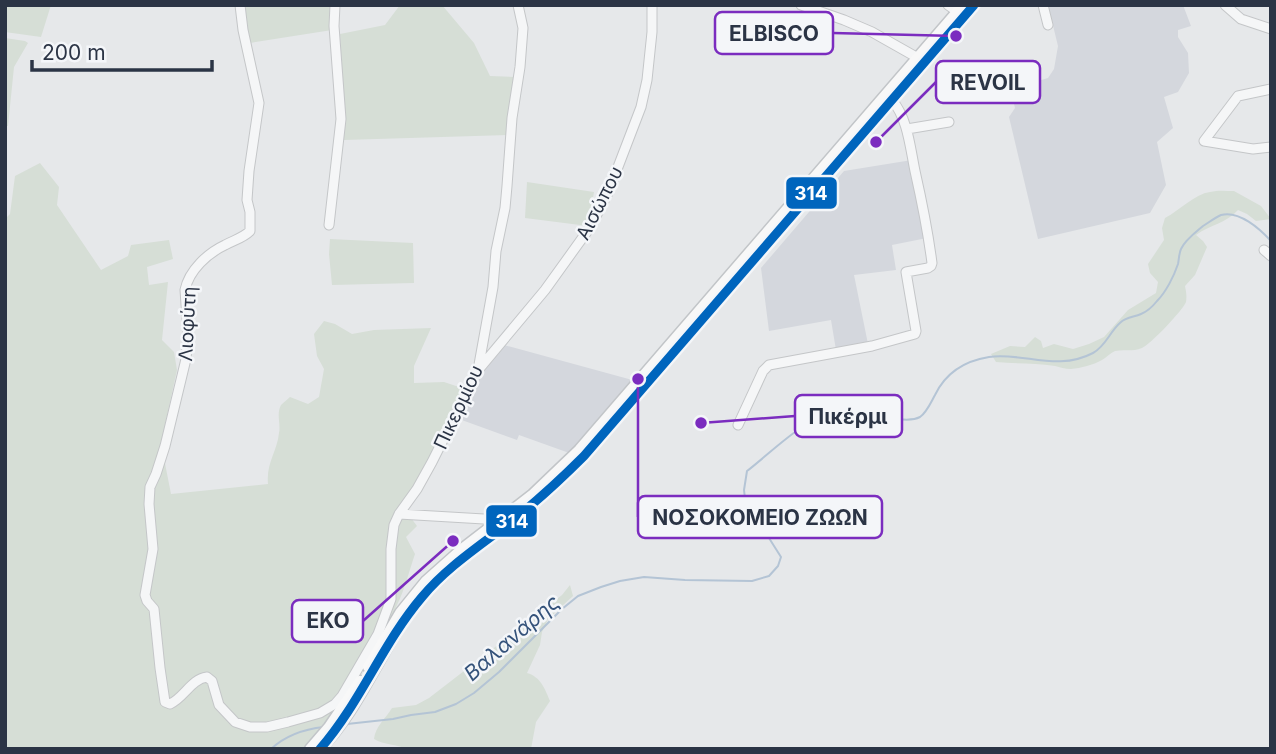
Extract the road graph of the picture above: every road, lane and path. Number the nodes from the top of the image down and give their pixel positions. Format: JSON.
{"nodes":[{"id":1,"x":240,"y":5,"type":"edge"},
{"id":2,"x":335,"y":5,"type":"edge"},
{"id":3,"x":518,"y":5,"type":"edge"},
{"id":4,"x":652,"y":5,"type":"edge"},
{"id":5,"x":801,"y":5,"type":"edge"},
{"id":6,"x":974,"y":5,"type":"edge"},
{"id":7,"x":1043,"y":5,"type":"edge"},
{"id":8,"x":1225,"y":5,"type":"edge"},
{"id":9,"x":956,"y":8,"type":"edge"},
{"id":10,"x":1048,"y":25,"type":"dead end"},
{"id":11,"x":1271,"y":29,"type":"edge"},
{"id":12,"x":918,"y":58,"type":"junction"},
{"id":13,"x":1271,"y":89,"type":"edge"},
{"id":14,"x":892,"y":100,"type":"junction"},
{"id":15,"x":949,"y":122,"type":"dead end"},
{"id":16,"x":907,"y":129,"type":"junction"},
{"id":17,"x":1271,"y":146,"type":"edge"},
{"id":18,"x":329,"y":225,"type":"dead end"},
{"id":19,"x":478,"y":370,"type":"junction"},
{"id":20,"x":738,"y":425,"type":"dead end"},
{"id":21,"x":399,"y":514,"type":"junction"},
{"id":22,"x":501,"y":520,"type":"junction"},
{"id":23,"x":170,"y":704,"type":"joint"},
{"id":24,"x":345,"y":713,"type":"junction"},
{"id":25,"x":323,"y":742,"type":"edge"},
{"id":26,"x":310,"y":749,"type":"edge"}],
"edges":[{"from":1,"to":23,"type":"street","name":"Λιοφύτη"},
{"from":2,"to":18,"type":"street"},
{"from":3,"to":19,"type":"street","name":"Πικερμίου"},
{"from":4,"to":19,"type":"street","name":"Αισώπου"},
{"from":5,"to":12,"type":"street"},
{"from":6,"to":14,"type":"main road"},
{"from":7,"to":10,"type":"street"},
{"from":8,"to":11,"type":"street"},
{"from":9,"to":12,"type":"main road"},
{"from":12,"to":22,"type":"main road"},
{"from":13,"to":17,"type":"street"},
{"from":14,"to":16,"type":"street"},
{"from":14,"to":24,"type":"main road"},
{"from":15,"to":16,"type":"street"},
{"from":16,"to":20,"type":"street"},
{"from":19,"to":21,"type":"street","name":"Πικερμίου"},
{"from":21,"to":22,"type":"street"},
{"from":21,"to":23,"type":"street","name":"Πικερμίου"},
{"from":22,"to":24,"type":"main road"},
{"from":24,"to":25,"type":"main road"},
{"from":25,"to":26,"type":"main road"}]}
